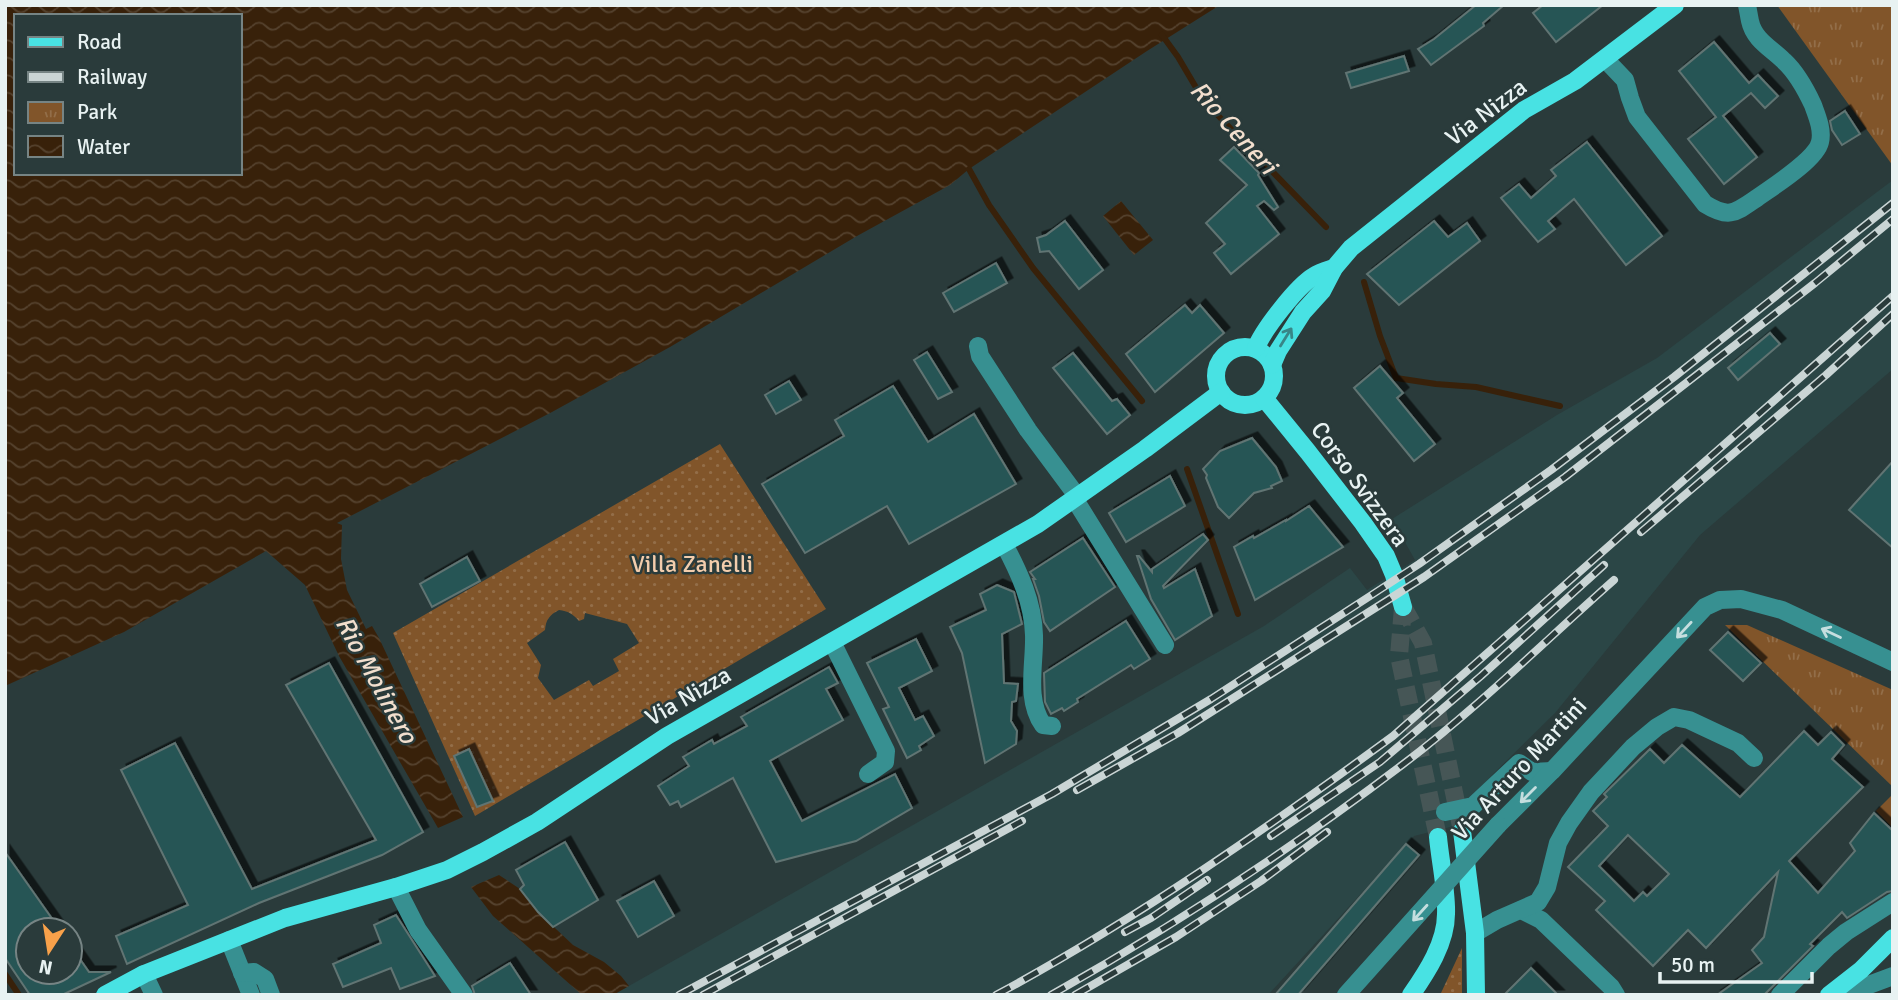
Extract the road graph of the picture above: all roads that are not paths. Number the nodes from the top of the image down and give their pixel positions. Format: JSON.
{"nodes":[{"id":1,"x":1675,"y":5,"type":"edge"},
{"id":2,"x":1747,"y":5,"type":"edge"},
{"id":3,"x":1605,"y":59,"type":"junction"},
{"id":4,"x":1334,"y":268,"type":"junction"},
{"id":5,"x":978,"y":346,"type":"dead end"},
{"id":6,"x":1256,"y":348,"type":"junction"},
{"id":7,"x":1272,"y":365,"type":"junction"},
{"id":8,"x":1221,"y":392,"type":"junction"},
{"id":9,"x":1264,"y":398,"type":"junction"},
{"id":10,"x":1075,"y":497,"type":"junction"},
{"id":11,"x":1004,"y":544,"type":"junction"},
{"id":12,"x":1403,"y":607,"type":"dead end"},
{"id":13,"x":832,"y":642,"type":"junction"},
{"id":14,"x":1165,"y":645,"type":"dead end"},
{"id":15,"x":1893,"y":662,"type":"edge"},
{"id":16,"x":1052,"y":726,"type":"dead end"},
{"id":17,"x":1754,"y":758,"type":"dead end"},
{"id":18,"x":1552,"y":771,"type":"junction"},
{"id":19,"x":868,"y":774,"type":"dead end"},
{"id":20,"x":1445,"y":813,"type":"dead end"},
{"id":21,"x":1462,"y":831,"type":"tunnel mouth"},
{"id":22,"x":1438,"y":837,"type":"tunnel mouth"},
{"id":23,"x":396,"y":887,"type":"junction"},
{"id":24,"x":1893,"y":902,"type":"edge"},
{"id":25,"x":1521,"y":910,"type":"junction"},
{"id":26,"x":1475,"y":933,"type":"junction"},
{"id":27,"x":229,"y":940,"type":"junction"},
{"id":28,"x":1890,"y":941,"type":"edge"},
{"id":29,"x":243,"y":973,"type":"junction"},
{"id":30,"x":144,"y":974,"type":"junction"},
{"id":31,"x":1893,"y":976,"type":"edge"},
{"id":32,"x":105,"y":995,"type":"edge"},
{"id":33,"x":154,"y":995,"type":"edge"},
{"id":34,"x":251,"y":995,"type":"edge"},
{"id":35,"x":271,"y":995,"type":"edge"},
{"id":36,"x":464,"y":995,"type":"edge"},
{"id":37,"x":1346,"y":995,"type":"edge"},
{"id":38,"x":1411,"y":995,"type":"edge"},
{"id":39,"x":1476,"y":995,"type":"edge"},
{"id":40,"x":1616,"y":995,"type":"edge"},
{"id":41,"x":1780,"y":995,"type":"edge"},
{"id":42,"x":1831,"y":995,"type":"edge"}],
"edges":[{"from":1,"to":3,"type":"main road","name":"Via Nizza"},
{"from":2,"to":3,"type":"street"},
{"from":3,"to":4,"type":"main road","name":"Via Nizza"},
{"from":4,"to":6,"type":"main road"},
{"from":7,"to":4,"type":"main road","one_way":true},
{"from":5,"to":10,"type":"street"},
{"from":6,"to":7,"type":"main road"},
{"from":6,"to":8,"type":"main road"},
{"from":7,"to":9,"type":"main road"},
{"from":8,"to":9,"type":"main road"},
{"from":8,"to":10,"type":"main road","name":"Via Nizza"},
{"from":9,"to":12,"type":"main road","name":"Corso Svizzera"},
{"from":10,"to":11,"type":"main road","name":"Via Nizza"},
{"from":10,"to":14,"type":"street"},
{"from":11,"to":13,"type":"main road","name":"Via Nizza"},
{"from":11,"to":16,"type":"street"},
{"from":13,"to":19,"type":"street"},
{"from":13,"to":23,"type":"main road","name":"Via Nizza"},
{"from":15,"to":18,"type":"street","name":"Via Arturo Martini","one_way":true},
{"from":17,"to":25,"type":"street"},
{"from":18,"to":20,"type":"street"},
{"from":18,"to":37,"type":"street","name":"Via Arturo Martini","one_way":true,"bridge":true},
{"from":21,"to":26,"type":"main road"},
{"from":22,"to":38,"type":"main road"},
{"from":23,"to":27,"type":"main road","name":"Via Nizza"},
{"from":23,"to":36,"type":"street"},
{"from":24,"to":41,"type":"street"},
{"from":25,"to":26,"type":"street"},
{"from":25,"to":40,"type":"street"},
{"from":26,"to":39,"type":"main road"},
{"from":27,"to":29,"type":"street"},
{"from":27,"to":30,"type":"main road","name":"Via Nizza"},
{"from":28,"to":42,"type":"main road"},
{"from":29,"to":34,"type":"street"},
{"from":29,"to":35,"type":"street"},
{"from":30,"to":32,"type":"main road","name":"Via Nizza"},
{"from":30,"to":33,"type":"street"},
{"from":31,"to":42,"type":"street"}]}
